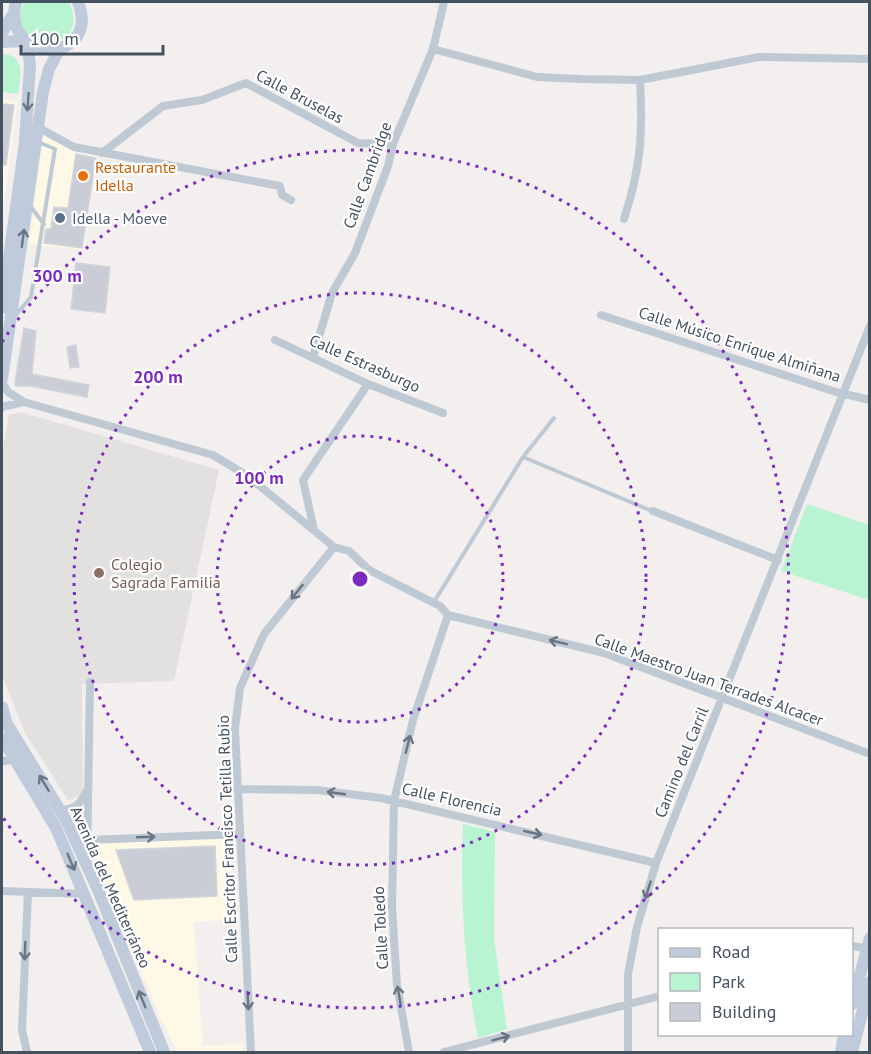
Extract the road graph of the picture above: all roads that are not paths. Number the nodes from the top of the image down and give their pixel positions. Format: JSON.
{"nodes":[{"id":1,"x":78,"y":2,"type":"edge"},
{"id":2,"x":89,"y":2,"type":"edge"},
{"id":3,"x":444,"y":2,"type":"edge"},
{"id":4,"x":14,"y":6,"type":"edge"},
{"id":5,"x":81,"y":15,"type":"junction"},
{"id":6,"x":2,"y":33,"type":"edge"},
{"id":7,"x":2,"y":42,"type":"edge"},
{"id":8,"x":25,"y":42,"type":"junction"},
{"id":9,"x":60,"y":48,"type":"junction"},
{"id":10,"x":433,"y":49,"type":"junction"},
{"id":11,"x":870,"y":59,"type":"edge"},
{"id":12,"x":640,"y":80,"type":"junction"},
{"id":13,"x":39,"y":128,"type":"junction"},
{"id":14,"x":37,"y":142,"type":"junction"},
{"id":15,"x":393,"y":144,"type":"junction"},
{"id":16,"x":102,"y":153,"type":"junction"},
{"id":17,"x":291,"y":200,"type":"dead end"},
{"id":18,"x":28,"y":204,"type":"junction"},
{"id":19,"x":624,"y":219,"type":"dead end"},
{"id":20,"x":44,"y":225,"type":"junction"},
{"id":21,"x":6,"y":254,"type":"edge"},
{"id":22,"x":2,"y":308,"type":"edge"},
{"id":23,"x":601,"y":315,"type":"dead end"},
{"id":24,"x":10,"y":321,"type":"junction"},
{"id":25,"x":870,"y":326,"type":"edge"},
{"id":26,"x":275,"y":340,"type":"dead end"},
{"id":27,"x":313,"y":357,"type":"junction"},
{"id":28,"x":2,"y":380,"type":"edge"},
{"id":29,"x":368,"y":384,"type":"junction"},
{"id":30,"x":844,"y":392,"type":"junction"},
{"id":31,"x":870,"y":400,"type":"edge"},
{"id":32,"x":24,"y":402,"type":"junction"},
{"id":33,"x":2,"y":407,"type":"edge"},
{"id":34,"x":443,"y":412,"type":"dead end"},
{"id":35,"x":554,"y":418,"type":"dead end"},
{"id":36,"x":523,"y":457,"type":"junction"},
{"id":37,"x":653,"y":511,"type":"joint"},
{"id":38,"x":314,"y":530,"type":"junction"},
{"id":39,"x":334,"y":547,"type":"junction"},
{"id":40,"x":778,"y":560,"type":"junction"},
{"id":41,"x":433,"y":603,"type":"junction"},
{"id":42,"x":448,"y":615,"type":"junction"},
{"id":43,"x":90,"y":682,"type":"dead end"},
{"id":44,"x":723,"y":699,"type":"junction"},
{"id":45,"x":2,"y":707,"type":"edge"},
{"id":46,"x":2,"y":738,"type":"edge"},
{"id":47,"x":870,"y":754,"type":"edge"},
{"id":48,"x":15,"y":760,"type":"junction"},
{"id":49,"x":2,"y":761,"type":"edge"},
{"id":50,"x":90,"y":786,"type":"junction"},
{"id":51,"x":237,"y":789,"type":"junction"},
{"id":52,"x":394,"y":801,"type":"junction"},
{"id":53,"x":60,"y":810,"type":"junction"},
{"id":54,"x":239,"y":834,"type":"junction"},
{"id":55,"x":87,"y":840,"type":"junction"},
{"id":56,"x":656,"y":863,"type":"junction"},
{"id":57,"x":87,"y":865,"type":"junction"},
{"id":58,"x":2,"y":891,"type":"edge"},
{"id":59,"x":28,"y":892,"type":"junction"},
{"id":60,"x":85,"y":894,"type":"junction"},
{"id":61,"x":868,"y":945,"type":"edge"},
{"id":62,"x":853,"y":946,"type":"edge"},
{"id":63,"x":870,"y":982,"type":"edge"},
{"id":64,"x":658,"y":997,"type":"edge"},
{"id":65,"x":853,"y":1000,"type":"edge"},
{"id":66,"x":627,"y":1005,"type":"junction"},
{"id":67,"x":844,"y":1036,"type":"edge"},
{"id":68,"x":27,"y":1053,"type":"edge"},
{"id":69,"x":150,"y":1053,"type":"edge"},
{"id":70,"x":164,"y":1053,"type":"edge"},
{"id":71,"x":251,"y":1053,"type":"edge"},
{"id":72,"x":409,"y":1053,"type":"edge"},
{"id":73,"x":444,"y":1053,"type":"edge"},
{"id":74,"x":628,"y":1053,"type":"edge"},
{"id":75,"x":841,"y":1053,"type":"edge"},
{"id":76,"x":852,"y":1053,"type":"edge"}],
"edges":[{"from":1,"to":5,"type":"street"},
{"from":2,"to":5,"type":"street"},
{"from":3,"to":10,"type":"street","name":"Calle Cambridge"},
{"from":4,"to":6,"type":"street"},
{"from":4,"to":8,"type":"street"},
{"from":5,"to":9,"type":"street"},
{"from":7,"to":8,"type":"street"},
{"from":8,"to":9,"type":"street"},
{"from":8,"to":21,"type":"street","one_way":true},
{"from":9,"to":13,"type":"street"},
{"from":10,"to":12,"type":"street"},
{"from":10,"to":15,"type":"street","name":"Calle Cambridge"},
{"from":11,"to":12,"type":"street"},
{"from":12,"to":19,"type":"street"},
{"from":13,"to":14,"type":"street"},
{"from":13,"to":16,"type":"street"},
{"from":14,"to":18,"type":"street"},
{"from":14,"to":20,"type":"lane"},
{"from":15,"to":16,"type":"street","name":"Calle Bruselas"},
{"from":15,"to":27,"type":"street","name":"Calle Cambridge"},
{"from":16,"to":17,"type":"street"},
{"from":18,"to":20,"type":"lane"},
{"from":24,"to":18,"type":"street","one_way":true},
{"from":20,"to":24,"type":"lane"},
{"from":21,"to":22,"type":"street"},
{"from":23,"to":30,"type":"street","name":"Calle Músico Enrique Almiñana"},
{"from":24,"to":28,"type":"street"},
{"from":25,"to":30,"type":"street","name":"Camino del Carril"},
{"from":26,"to":27,"type":"street","name":"Calle Estrasburgo"},
{"from":27,"to":29,"type":"street","name":"Calle Estrasburgo"},
{"from":28,"to":32,"type":"street","name":"Calle Maestro Juan Terrades Alcacer"},
{"from":29,"to":34,"type":"street","name":"Calle Estrasburgo"},
{"from":29,"to":38,"type":"street"},
{"from":30,"to":31,"type":"street","name":"Calle Músico Enrique Almiñana"},
{"from":30,"to":40,"type":"street","name":"Camino del Carril"},
{"from":32,"to":33,"type":"street","name":"Calle Maestro Juan Terrades Alcacer"},
{"from":32,"to":38,"type":"street","name":"Calle Maestro Juan Terrades Alcacer"},
{"from":35,"to":36,"type":"lane"},
{"from":36,"to":37,"type":"lane"},
{"from":36,"to":41,"type":"lane"},
{"from":37,"to":40,"type":"street"},
{"from":38,"to":39,"type":"street","name":"Calle Maestro Juan Terrades Alcacer"},
{"from":39,"to":41,"type":"street","name":"Calle Maestro Juan Terrades Alcacer"},
{"from":39,"to":51,"type":"street","name":"Calle Escritor Francisco Tetilla Rubio","one_way":true},
{"from":40,"to":44,"type":"street","name":"Camino del Carril"},
{"from":41,"to":42,"type":"street","name":"Calle Maestro Juan Terrades Alcacer"},
{"from":44,"to":42,"type":"street","name":"Calle Maestro Juan Terrades Alcacer","one_way":true},
{"from":52,"to":42,"type":"street","name":"Calle Toledo","one_way":true},
{"from":43,"to":50,"type":"street"},
{"from":44,"to":47,"type":"street","name":"Calle Maestro Juan Terrades Alcacer"},
{"from":44,"to":56,"type":"street","name":"Camino del Carril"},
{"from":53,"to":45,"type":"street","name":"Avenida del Mediterráneo","one_way":true},
{"from":46,"to":48,"type":"street","name":"Avenida del Mediterráneo"},
{"from":48,"to":49,"type":"street"},
{"from":48,"to":60,"type":"street","name":"Avenida del Mediterráneo","one_way":true},
{"from":50,"to":53,"type":"street"},
{"from":50,"to":55,"type":"street"},
{"from":52,"to":51,"type":"street","name":"Calle Florencia","one_way":true},
{"from":51,"to":54,"type":"street","name":"Calle Escritor Francisco Tetilla Rubio"},
{"from":52,"to":56,"type":"street","name":"Calle Florencia","one_way":true},
{"from":72,"to":52,"type":"street","name":"Calle Toledo","one_way":true},
{"from":53,"to":57,"type":"street","name":"Avenida del Mediterráneo"},
{"from":55,"to":54,"type":"street","one_way":true},
{"from":54,"to":71,"type":"street","name":"Calle Escritor Francisco Tetilla Rubio","one_way":true},
{"from":55,"to":57,"type":"street"},
{"from":56,"to":66,"type":"street","name":"Camino del Carril","one_way":true},
{"from":70,"to":57,"type":"street","name":"Avenida del Mediterráneo","one_way":true},
{"from":58,"to":59,"type":"street"},
{"from":59,"to":60,"type":"street"},
{"from":59,"to":68,"type":"street","one_way":true},
{"from":60,"to":69,"type":"street","name":"Avenida del Mediterráneo"},
{"from":61,"to":62,"type":"street"},
{"from":61,"to":65,"type":"street"},
{"from":63,"to":76,"type":"street"},
{"from":64,"to":66,"type":"street"},
{"from":73,"to":66,"type":"street","one_way":true},
{"from":66,"to":74,"type":"street","name":"Camino del Carril"},
{"from":67,"to":75,"type":"street"}]}
